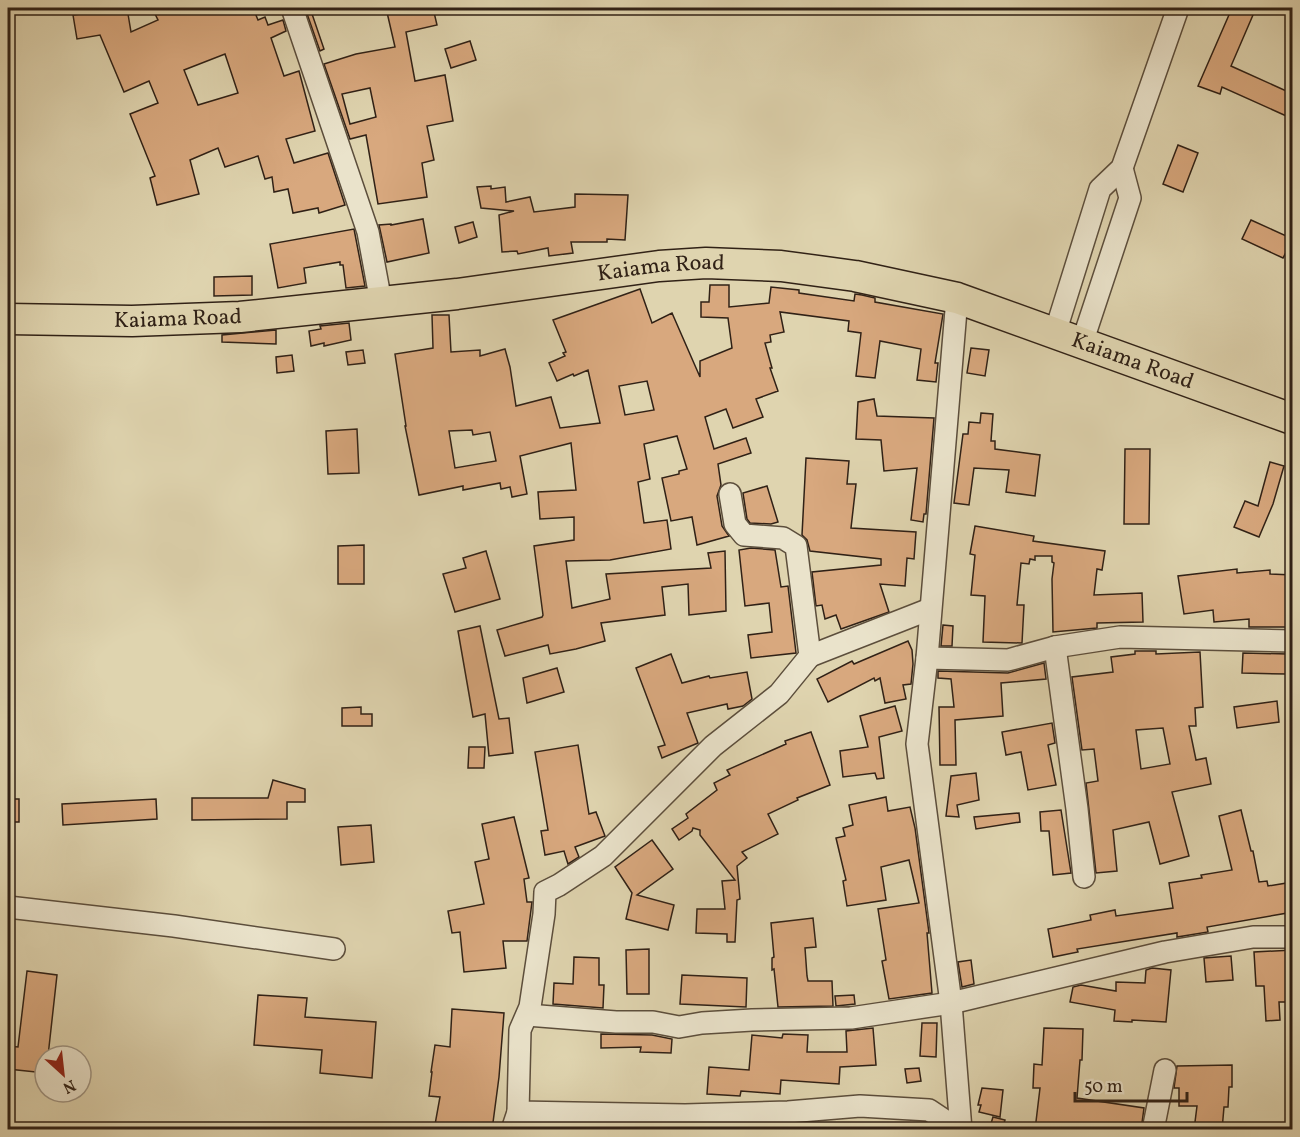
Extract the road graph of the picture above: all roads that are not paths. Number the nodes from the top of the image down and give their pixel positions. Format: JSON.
{"nodes":[{"id":1,"x":291,"y":8,"type":"edge"},
{"id":2,"x":1178,"y":8,"type":"edge"},
{"id":3,"x":1122,"y":168,"type":"junction"},
{"id":4,"x":957,"y":298,"type":"junction"},
{"id":5,"x":381,"y":302,"type":"junction"},
{"id":6,"x":8,"y":320,"type":"edge"},
{"id":7,"x":1069,"y":338,"type":"junction"},
{"id":8,"x":1293,"y":419,"type":"edge"},
{"id":9,"x":730,"y":494,"type":"dead end"},
{"id":10,"x":930,"y":609,"type":"junction"},
{"id":11,"x":1293,"y":640,"type":"edge"},
{"id":12,"x":1055,"y":647,"type":"junction"},
{"id":13,"x":810,"y":656,"type":"junction"},
{"id":14,"x":927,"y":658,"type":"junction"},
{"id":15,"x":1084,"y":877,"type":"dead end"},
{"id":16,"x":8,"y":907,"type":"edge"},
{"id":17,"x":1293,"y":937,"type":"edge"},
{"id":18,"x":334,"y":949,"type":"dead end"},
{"id":19,"x":951,"y":1003,"type":"junction"},
{"id":20,"x":527,"y":1015,"type":"junction"},
{"id":21,"x":1165,"y":1070,"type":"dead end"},
{"id":22,"x":515,"y":1121,"type":"edge"},
{"id":23,"x":772,"y":1121,"type":"edge"},
{"id":24,"x":960,"y":1130,"type":"edge"},
{"id":25,"x":1153,"y":1130,"type":"edge"}],
"edges":[{"from":1,"to":5,"type":"street"},
{"from":2,"to":3,"type":"street"},
{"from":3,"to":7,"type":"street"},
{"from":3,"to":7,"type":"street"},
{"from":4,"to":5,"type":"highway","name":"Kaiama Road"},
{"from":4,"to":7,"type":"highway","name":"Kaiama Road"},
{"from":4,"to":10,"type":"street"},
{"from":5,"to":6,"type":"highway","name":"Kaiama Road"},
{"from":7,"to":8,"type":"highway","name":"Kaiama Road"},
{"from":9,"to":13,"type":"street"},
{"from":10,"to":13,"type":"street"},
{"from":10,"to":14,"type":"street"},
{"from":11,"to":12,"type":"street"},
{"from":12,"to":14,"type":"street"},
{"from":12,"to":15,"type":"street"},
{"from":13,"to":20,"type":"street"},
{"from":14,"to":19,"type":"street"},
{"from":16,"to":18,"type":"street"},
{"from":17,"to":19,"type":"street"},
{"from":19,"to":20,"type":"street"},
{"from":19,"to":24,"type":"street"},
{"from":20,"to":22,"type":"street"},
{"from":21,"to":25,"type":"street"},
{"from":22,"to":23,"type":"street"},
{"from":23,"to":24,"type":"street"}]}
